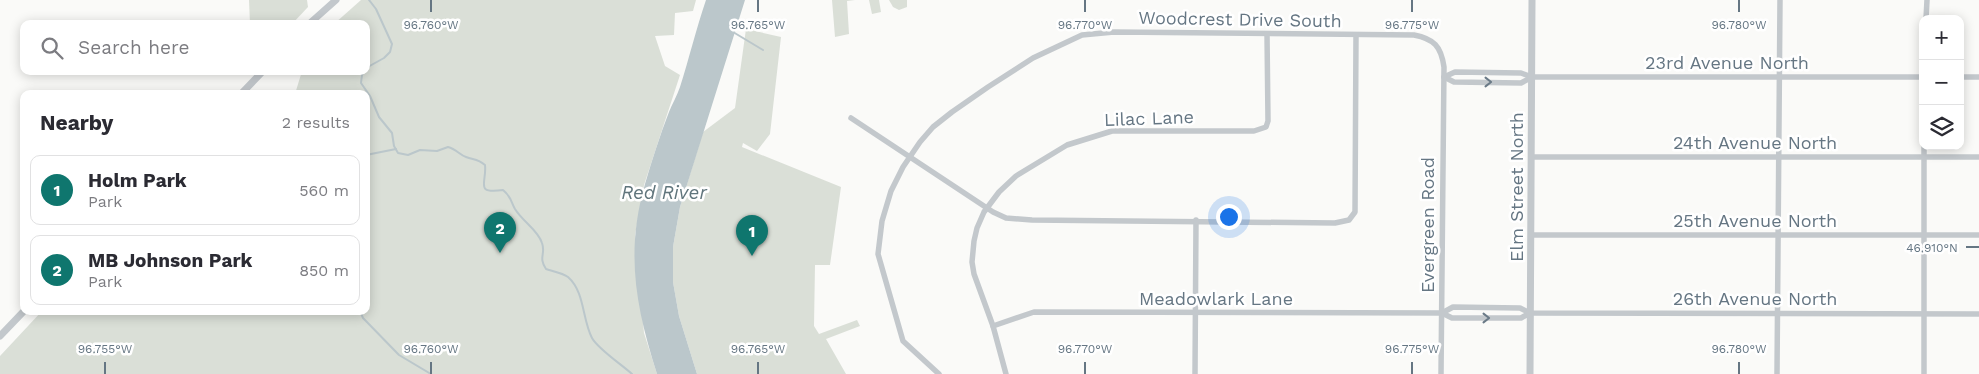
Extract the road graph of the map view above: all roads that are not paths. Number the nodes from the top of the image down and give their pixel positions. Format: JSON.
{"nodes":[{"id":1,"x":336,"y":0,"type":"edge"},
{"id":2,"x":1532,"y":0,"type":"edge"},
{"id":3,"x":1780,"y":0,"type":"edge"},
{"id":4,"x":1927,"y":0,"type":"edge"},
{"id":5,"x":1926,"y":15,"type":"edge"},
{"id":6,"x":314,"y":20,"type":"edge"},
{"id":7,"x":1267,"y":34,"type":"junction"},
{"id":8,"x":1356,"y":36,"type":"junction"},
{"id":9,"x":259,"y":75,"type":"edge"},
{"id":10,"x":1444,"y":77,"type":"junction"},
{"id":11,"x":1532,"y":77,"type":"junction"},
{"id":12,"x":1779,"y":78,"type":"junction"},
{"id":13,"x":1919,"y":78,"type":"edge"},
{"id":14,"x":1964,"y":78,"type":"edge"},
{"id":15,"x":1979,"y":78,"type":"edge"},
{"id":16,"x":245,"y":90,"type":"edge"},
{"id":17,"x":851,"y":118,"type":"dead end"},
{"id":18,"x":1924,"y":150,"type":"edge"},
{"id":19,"x":910,"y":156,"type":"junction"},
{"id":20,"x":1532,"y":157,"type":"junction"},
{"id":21,"x":1780,"y":157,"type":"junction"},
{"id":22,"x":1924,"y":157,"type":"junction"},
{"id":23,"x":1979,"y":158,"type":"edge"},
{"id":24,"x":987,"y":208,"type":"junction"},
{"id":25,"x":1196,"y":220,"type":"junction"},
{"id":26,"x":1531,"y":235,"type":"junction"},
{"id":27,"x":1777,"y":235,"type":"junction"},
{"id":28,"x":1924,"y":235,"type":"junction"},
{"id":29,"x":1979,"y":235,"type":"edge"},
{"id":30,"x":1196,"y":313,"type":"junction"},
{"id":31,"x":1442,"y":313,"type":"junction"},
{"id":32,"x":1530,"y":313,"type":"junction"},
{"id":33,"x":1777,"y":314,"type":"junction"},
{"id":34,"x":1924,"y":314,"type":"junction"},
{"id":35,"x":1979,"y":314,"type":"edge"},
{"id":36,"x":20,"y":315,"type":"edge"},
{"id":37,"x":993,"y":326,"type":"junction"},
{"id":38,"x":0,"y":336,"type":"edge"},
{"id":39,"x":939,"y":374,"type":"edge"},
{"id":40,"x":1006,"y":374,"type":"edge"},
{"id":41,"x":1195,"y":374,"type":"edge"},
{"id":42,"x":1441,"y":374,"type":"edge"},
{"id":43,"x":1530,"y":374,"type":"edge"},
{"id":44,"x":1777,"y":374,"type":"edge"},
{"id":45,"x":1924,"y":374,"type":"edge"}],
"edges":[{"from":1,"to":6,"type":"street"},
{"from":2,"to":11,"type":"street","name":"Elm Street North"},
{"from":3,"to":12,"type":"street"},
{"from":4,"to":5,"type":"street"},
{"from":7,"to":8,"type":"street","name":"Woodcrest Drive South"},
{"from":7,"to":19,"type":"street","name":"Woodcrest Drive South"},
{"from":7,"to":24,"type":"street","name":"Lilac Lane"},
{"from":8,"to":10,"type":"street","name":"Woodcrest Drive South"},
{"from":8,"to":25,"type":"street"},
{"from":9,"to":16,"type":"street"},
{"from":10,"to":11,"type":"street"},
{"from":10,"to":11,"type":"street","one_way":true},
{"from":10,"to":31,"type":"street","name":"Evergreen Road"},
{"from":11,"to":12,"type":"street","name":"23rd Avenue North"},
{"from":11,"to":20,"type":"street","name":"Elm Street North"},
{"from":12,"to":13,"type":"street","name":"23rd Avenue North"},
{"from":12,"to":21,"type":"street"},
{"from":14,"to":15,"type":"street"},
{"from":17,"to":19,"type":"street"},
{"from":18,"to":22,"type":"street"},
{"from":19,"to":24,"type":"street"},
{"from":19,"to":39,"type":"street","name":"Woodcrest Drive South"},
{"from":20,"to":21,"type":"street","name":"24th Avenue North"},
{"from":20,"to":26,"type":"street","name":"Elm Street North"},
{"from":21,"to":22,"type":"street","name":"24th Avenue North"},
{"from":21,"to":27,"type":"street"},
{"from":22,"to":23,"type":"street","name":"24th Avenue North"},
{"from":22,"to":28,"type":"street"},
{"from":24,"to":25,"type":"street"},
{"from":24,"to":37,"type":"street","name":"Lilac Lane"},
{"from":25,"to":30,"type":"street"},
{"from":26,"to":27,"type":"street","name":"25th Avenue North"},
{"from":26,"to":32,"type":"street","name":"Elm Street North"},
{"from":27,"to":28,"type":"street","name":"25th Avenue North"},
{"from":27,"to":33,"type":"street"},
{"from":28,"to":29,"type":"street","name":"25th Avenue North"},
{"from":28,"to":34,"type":"street"},
{"from":30,"to":31,"type":"street","name":"Meadowlark Lane"},
{"from":30,"to":37,"type":"street","name":"Meadowlark Lane"},
{"from":30,"to":41,"type":"street"},
{"from":31,"to":32,"type":"street","name":"Meadowlark Lane","one_way":true},
{"from":31,"to":32,"type":"street","name":"Meadowlark Lane"},
{"from":31,"to":42,"type":"street","name":"Evergreen Road"},
{"from":32,"to":33,"type":"street","name":"26th Avenue North"},
{"from":32,"to":43,"type":"street","name":"Elm Street North"},
{"from":33,"to":34,"type":"street","name":"26th Avenue North"},
{"from":33,"to":44,"type":"street"},
{"from":34,"to":35,"type":"street","name":"26th Avenue North"},
{"from":34,"to":45,"type":"street"},
{"from":36,"to":38,"type":"street"},
{"from":37,"to":40,"type":"street","name":"Lilac Lane"}]}
